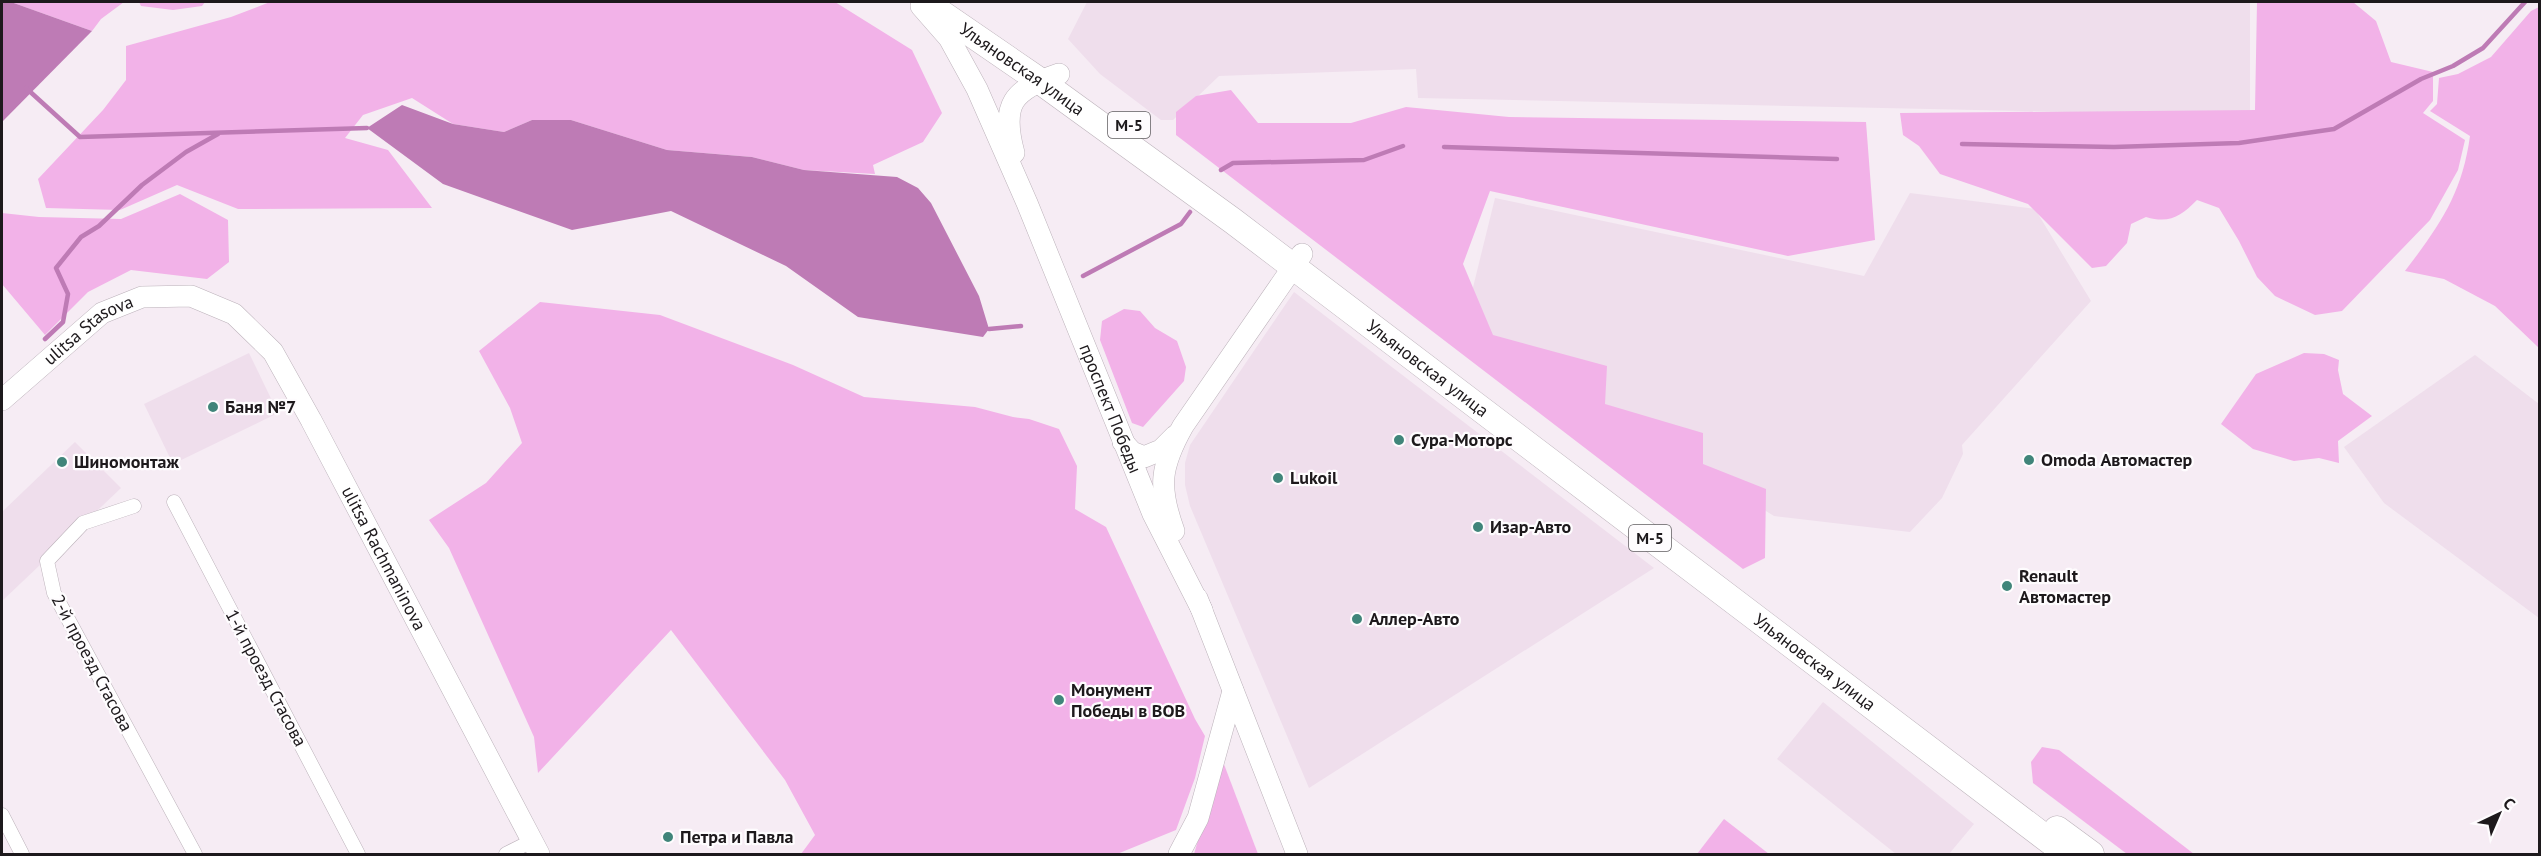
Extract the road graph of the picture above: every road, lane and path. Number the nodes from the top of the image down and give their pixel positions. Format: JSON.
{"nodes":[{"id":1,"x":917,"y":2,"type":"edge"},
{"id":2,"x":925,"y":2,"type":"edge"},
{"id":3,"x":952,"y":2,"type":"edge"},
{"id":4,"x":1049,"y":78,"type":"junction"},
{"id":5,"x":1028,"y":203,"type":"junction"},
{"id":6,"x":1298,"y":260,"type":"junction"},
{"id":7,"x":1274,"y":295,"type":"junction"},
{"id":8,"x":191,"y":296,"type":"joint"},
{"id":9,"x":1355,"y":313,"type":"junction"},
{"id":10,"x":2,"y":400,"type":"edge"},
{"id":11,"x":1183,"y":426,"type":"junction"},
{"id":12,"x":1123,"y":442,"type":"junction"},
{"id":13,"x":174,"y":502,"type":"dead end"},
{"id":14,"x":134,"y":506,"type":"dead end"},
{"id":15,"x":1202,"y":610,"type":"junction"},
{"id":16,"x":1233,"y":692,"type":"junction"},
{"id":17,"x":2,"y":815,"type":"edge"},
{"id":18,"x":535,"y":848,"type":"edge"},
{"id":19,"x":22,"y":855,"type":"edge"},
{"id":20,"x":195,"y":855,"type":"edge"},
{"id":21,"x":358,"y":855,"type":"edge"},
{"id":22,"x":506,"y":855,"type":"edge"},
{"id":23,"x":1179,"y":855,"type":"edge"},
{"id":24,"x":1297,"y":855,"type":"edge"},
{"id":25,"x":2067,"y":855,"type":"edge"},
{"id":26,"x":2091,"y":855,"type":"edge"}],
"edges":[{"from":1,"to":5,"type":"main road","name":"проспект Победы"},
{"from":2,"to":4,"type":"highway","name":"Ульяновская улица","number":"М-5"},
{"from":3,"to":4,"type":"highway","name":"Ульяновская улица","number":"М-5"},
{"from":4,"to":5,"type":"main road","name":"проспект Победы"},
{"from":4,"to":6,"type":"highway","name":"Ульяновская улица","number":"М-5"},
{"from":5,"to":12,"type":"main road","name":"проспект Победы"},
{"from":6,"to":7,"type":"main road","name":"проспект Победы"},
{"from":6,"to":9,"type":"highway","name":"Ульяновская улица","number":"М-5"},
{"from":6,"to":26,"type":"highway","name":"Ульяновская улица","number":"М-5"},
{"from":7,"to":9,"type":"main road"},
{"from":7,"to":11,"type":"main road","name":"проспект Победы"},
{"from":8,"to":10,"type":"main road","name":"ulitsa Stasova"},
{"from":8,"to":18,"type":"main road","name":"ulitsa Rachmaninova"},
{"from":9,"to":25,"type":"highway","name":"Ульяновская улица","number":"М-5"},
{"from":11,"to":12,"type":"main road"},
{"from":11,"to":15,"type":"main road","name":"проспект Победы"},
{"from":12,"to":15,"type":"main road","name":"проспект Победы"},
{"from":13,"to":21,"type":"street","name":"1-й проезд Стасова"},
{"from":14,"to":20,"type":"street","name":"2-й проезд Стасова"},
{"from":15,"to":16,"type":"main road","name":"проспект Победы"},
{"from":16,"to":23,"type":"main road"},
{"from":16,"to":24,"type":"main road","name":"проспект Победы"},
{"from":17,"to":19,"type":"street"},
{"from":18,"to":22,"type":"street"}]}
